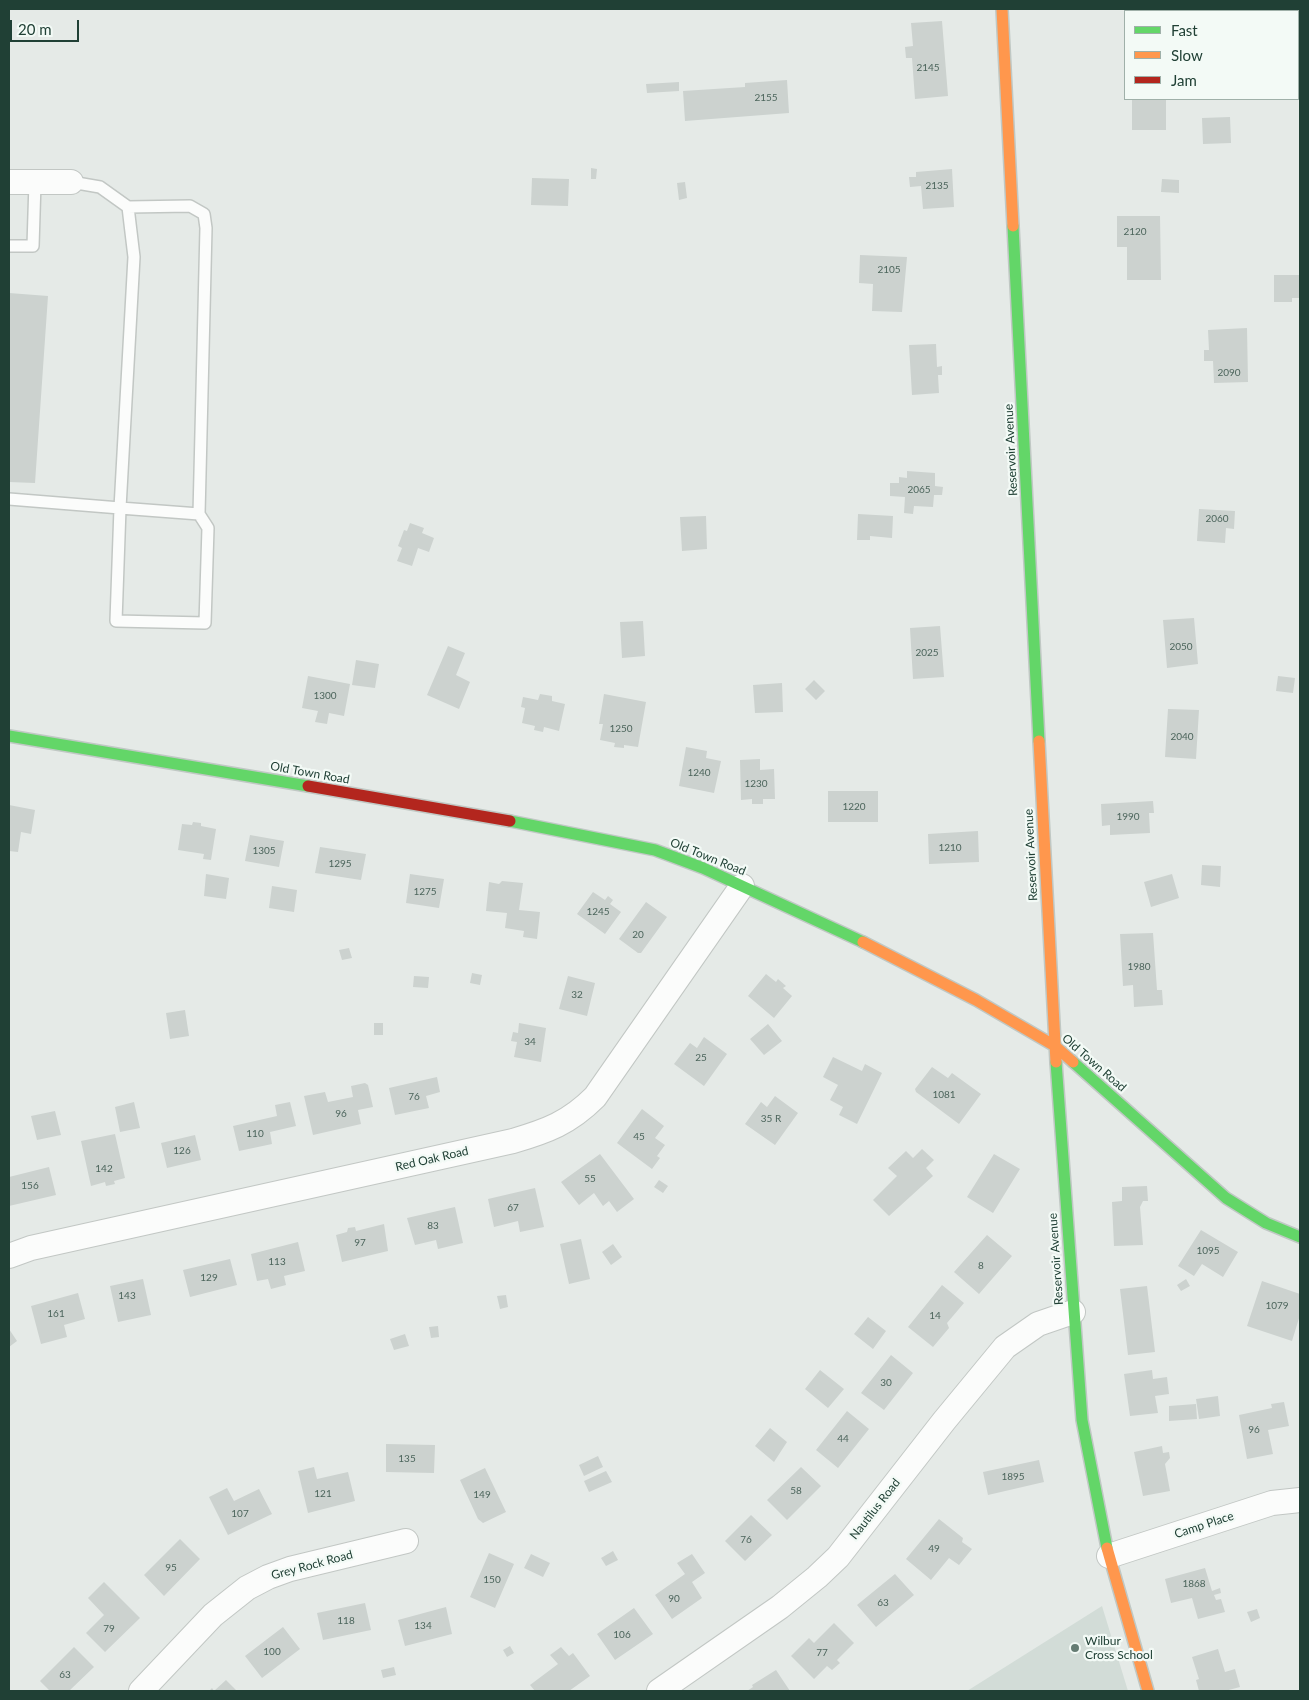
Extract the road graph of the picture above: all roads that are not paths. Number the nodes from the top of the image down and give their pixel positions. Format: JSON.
{"nodes":[{"id":1,"x":1002,"y":9,"type":"edge"},
{"id":2,"x":9,"y":182,"type":"edge"},
{"id":3,"x":36,"y":182,"type":"junction"},
{"id":4,"x":71,"y":182,"type":"joint"},
{"id":5,"x":128,"y":207,"type":"junction"},
{"id":6,"x":9,"y":246,"type":"edge"},
{"id":7,"x":9,"y":499,"type":"edge"},
{"id":8,"x":120,"y":508,"type":"junction"},
{"id":9,"x":199,"y":514,"type":"junction"},
{"id":10,"x":9,"y":736,"type":"edge"},
{"id":11,"x":742,"y":886,"type":"junction"},
{"id":12,"x":1055,"y":1046,"type":"junction"},
{"id":13,"x":1300,"y":1237,"type":"edge"},
{"id":14,"x":9,"y":1256,"type":"edge"},
{"id":15,"x":1073,"y":1312,"type":"junction"},
{"id":16,"x":1300,"y":1500,"type":"edge"},
{"id":17,"x":406,"y":1541,"type":"dead end"},
{"id":18,"x":1109,"y":1556,"type":"junction"},
{"id":19,"x":141,"y":1691,"type":"edge"},
{"id":20,"x":660,"y":1691,"type":"edge"},
{"id":21,"x":1148,"y":1691,"type":"edge"}],
"edges":[{"from":1,"to":12,"type":"main road","name":"Reservoir Avenue"},
{"from":2,"to":3,"type":"street"},
{"from":3,"to":4,"type":"street"},
{"from":3,"to":6,"type":"lane"},
{"from":4,"to":5,"type":"lane"},
{"from":5,"to":8,"type":"lane"},
{"from":5,"to":9,"type":"lane"},
{"from":7,"to":8,"type":"lane"},
{"from":8,"to":9,"type":"lane"},
{"from":8,"to":9,"type":"lane"},
{"from":10,"to":11,"type":"main road","name":"Old Town Road"},
{"from":11,"to":12,"type":"main road","name":"Old Town Road"},
{"from":11,"to":14,"type":"street","name":"Red Oak Road"},
{"from":12,"to":13,"type":"main road","name":"Old Town Road"},
{"from":12,"to":15,"type":"main road","name":"Reservoir Avenue"},
{"from":15,"to":18,"type":"main road","name":"Reservoir Avenue"},
{"from":15,"to":20,"type":"street","name":"Nautilus Road"},
{"from":16,"to":18,"type":"street","name":"Camp Place"},
{"from":17,"to":19,"type":"street","name":"Grey Rock Road"},
{"from":18,"to":21,"type":"main road","name":"Reservoir Avenue"}]}
